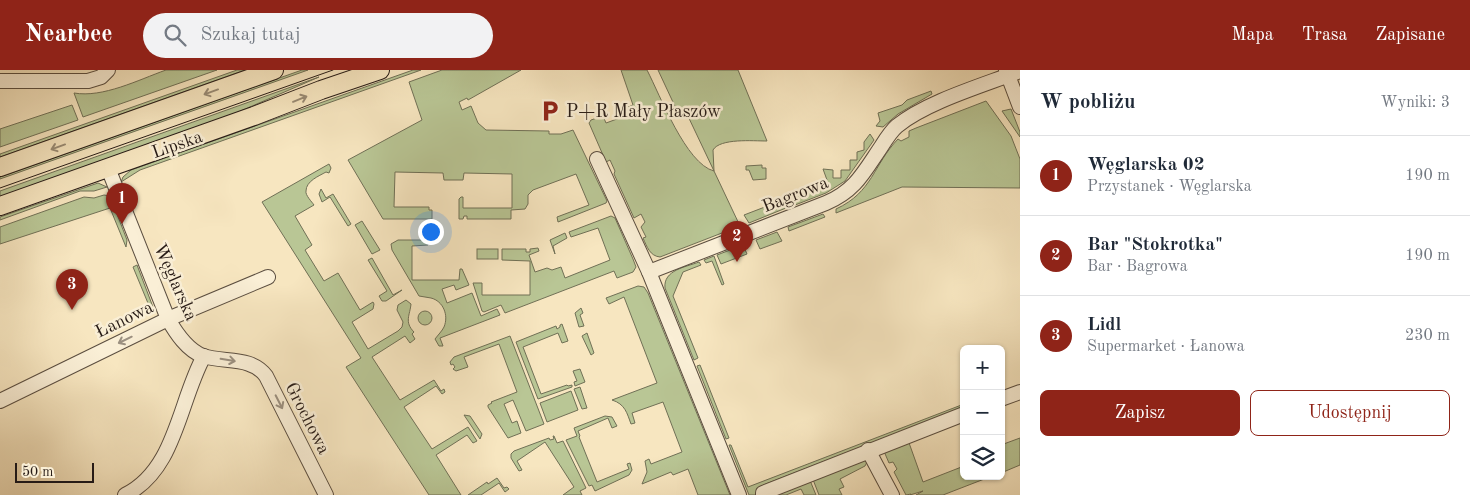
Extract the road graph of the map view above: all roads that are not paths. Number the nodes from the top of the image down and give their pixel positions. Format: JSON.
{"nodes":[{"id":1,"x":108,"y":70,"type":"edge"},
{"id":2,"x":274,"y":70,"type":"edge"},
{"id":3,"x":371,"y":70,"type":"edge"},
{"id":4,"x":380,"y":70,"type":"edge"},
{"id":5,"x":1011,"y":72,"type":"edge"},
{"id":6,"x":81,"y":76,"type":"edge"},
{"id":7,"x":352,"y":79,"type":"junction"},
{"id":8,"x":0,"y":81,"type":"edge"},
{"id":9,"x":1020,"y":107,"type":"edge"},
{"id":10,"x":597,"y":159,"type":"dead end"},
{"id":11,"x":0,"y":167,"type":"edge"},
{"id":12,"x":108,"y":168,"type":"junction"},
{"id":13,"x":0,"y":206,"type":"edge"},
{"id":14,"x":649,"y":272,"type":"junction"},
{"id":15,"x":268,"y":277,"type":"dead end"},
{"id":16,"x":168,"y":319,"type":"junction"},
{"id":17,"x":204,"y":356,"type":"junction"},
{"id":18,"x":252,"y":364,"type":"joint"},
{"id":19,"x":1020,"y":392,"type":"edge"},
{"id":20,"x":1005,"y":398,"type":"edge"},
{"id":21,"x":0,"y":401,"type":"edge"},
{"id":22,"x":960,"y":416,"type":"edge"},
{"id":23,"x":868,"y":450,"type":"junction"},
{"id":24,"x":125,"y":495,"type":"edge"},
{"id":25,"x":326,"y":495,"type":"edge"},
{"id":26,"x":739,"y":495,"type":"edge"},
{"id":27,"x":763,"y":495,"type":"edge"},
{"id":28,"x":892,"y":495,"type":"edge"}],
"edges":[{"from":1,"to":6,"type":"street"},
{"from":2,"to":11,"type":"main road","name":"Lipska","one_way":true},
{"from":3,"to":7,"type":"street","name":"Lipska"},
{"from":4,"to":7,"type":"main road","name":"Lipska"},
{"from":5,"to":9,"type":"street"},
{"from":5,"to":14,"type":"street","name":"Bagrowa"},
{"from":6,"to":8,"type":"street"},
{"from":12,"to":7,"type":"main road","name":"Lipska","one_way":true},
{"from":10,"to":14,"type":"street"},
{"from":12,"to":13,"type":"main road","name":"Lipska"},
{"from":12,"to":16,"type":"street","name":"Węglarska"},
{"from":14,"to":26,"type":"street"},
{"from":15,"to":16,"type":"street","name":"Łanowa"},
{"from":16,"to":17,"type":"street","name":"Węglarska"},
{"from":16,"to":21,"type":"street","name":"Łanowa","one_way":true},
{"from":17,"to":18,"type":"street","name":"Węglarska","one_way":true},
{"from":17,"to":24,"type":"street"},
{"from":18,"to":25,"type":"street","name":"Grochowa","one_way":true},
{"from":19,"to":20,"type":"street"},
{"from":22,"to":23,"type":"street"},
{"from":23,"to":27,"type":"street"},
{"from":23,"to":28,"type":"street"}]}
